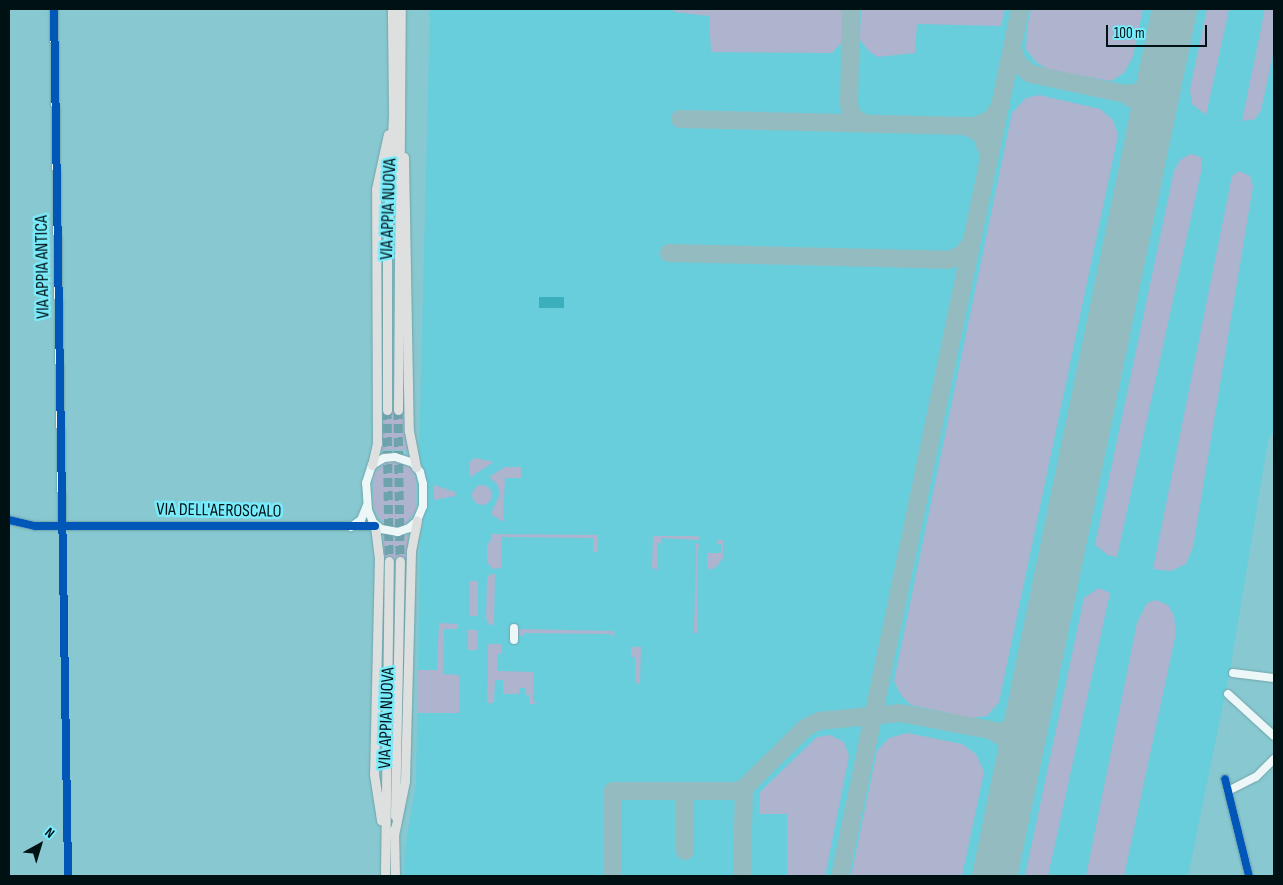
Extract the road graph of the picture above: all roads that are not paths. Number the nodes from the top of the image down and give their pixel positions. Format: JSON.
{"nodes":[{"id":1,"x":54,"y":9,"type":"edge"},
{"id":2,"x":392,"y":9,"type":"edge"},
{"id":3,"x":401,"y":9,"type":"edge"},
{"id":4,"x":393,"y":112,"type":"junction"},
{"id":5,"x":399,"y":120,"type":"junction"},
{"id":6,"x":387,"y":410,"type":"tunnel mouth"},
{"id":7,"x":398,"y":410,"type":"tunnel mouth"},
{"id":8,"x":372,"y":465,"type":"junction"},
{"id":9,"x":416,"y":466,"type":"junction"},
{"id":10,"x":367,"y":505,"type":"junction"},
{"id":11,"x":9,"y":520,"type":"edge"},
{"id":12,"x":417,"y":520,"type":"junction"},
{"id":13,"x":62,"y":525,"type":"junction"},
{"id":14,"x":376,"y":526,"type":"junction"},
{"id":15,"x":349,"y":528,"type":"junction"},
{"id":16,"x":389,"y":561,"type":"tunnel mouth"},
{"id":17,"x":400,"y":561,"type":"tunnel mouth"},
{"id":18,"x":514,"y":628,"type":"dead end"},
{"id":19,"x":514,"y":640,"type":"dead end"},
{"id":20,"x":1233,"y":673,"type":"dead end"},
{"id":21,"x":1274,"y":678,"type":"edge"},
{"id":22,"x":1228,"y":694,"type":"dead end"},
{"id":23,"x":1274,"y":736,"type":"edge"},
{"id":24,"x":1274,"y":759,"type":"edge"},
{"id":25,"x":1225,"y":779,"type":"dead end"},
{"id":26,"x":1228,"y":791,"type":"junction"},
{"id":27,"x":384,"y":833,"type":"junction"},
{"id":28,"x":394,"y":835,"type":"junction"},
{"id":29,"x":384,"y":876,"type":"edge"},
{"id":30,"x":395,"y":876,"type":"edge"},
{"id":31,"x":1249,"y":876,"type":"edge"}],
"edges":[{"from":1,"to":13,"type":"street","name":"VIA APPIA ANTICA"},
{"from":2,"to":4,"type":"main road","name":"VIA APPIA NUOVA"},
{"from":3,"to":5,"type":"main road","name":"VIA APPIA NUOVA"},
{"from":4,"to":6,"type":"main road","name":"VIA APPIA NUOVA"},
{"from":4,"to":8,"type":"main road"},
{"from":5,"to":7,"type":"main road","name":"VIA APPIA NUOVA"},
{"from":5,"to":9,"type":"main road"},
{"from":8,"to":9,"type":"street"},
{"from":8,"to":10,"type":"street"},
{"from":9,"to":12,"type":"street"},
{"from":10,"to":14,"type":"street"},
{"from":10,"to":15,"type":"street"},
{"from":11,"to":13,"type":"street","name":"VIA DELL'AEROSCALO"},
{"from":12,"to":14,"type":"street"},
{"from":12,"to":28,"type":"main road"},
{"from":13,"to":15,"type":"street","name":"VIA DELL'AEROSCALO"},
{"from":14,"to":15,"type":"street","name":"VIA DELL'AEROSCALO"},
{"from":14,"to":27,"type":"main road"},
{"from":16,"to":27,"type":"main road","name":"VIA APPIA NUOVA"},
{"from":17,"to":28,"type":"main road","name":"VIA APPIA NUOVA"},
{"from":18,"to":19,"type":"street"},
{"from":20,"to":21,"type":"street"},
{"from":22,"to":23,"type":"street"},
{"from":24,"to":26,"type":"street"},
{"from":25,"to":26,"type":"street"},
{"from":26,"to":31,"type":"street"},
{"from":27,"to":29,"type":"main road","name":"VIA APPIA NUOVA"},
{"from":28,"to":30,"type":"main road","name":"VIA APPIA NUOVA"}]}
